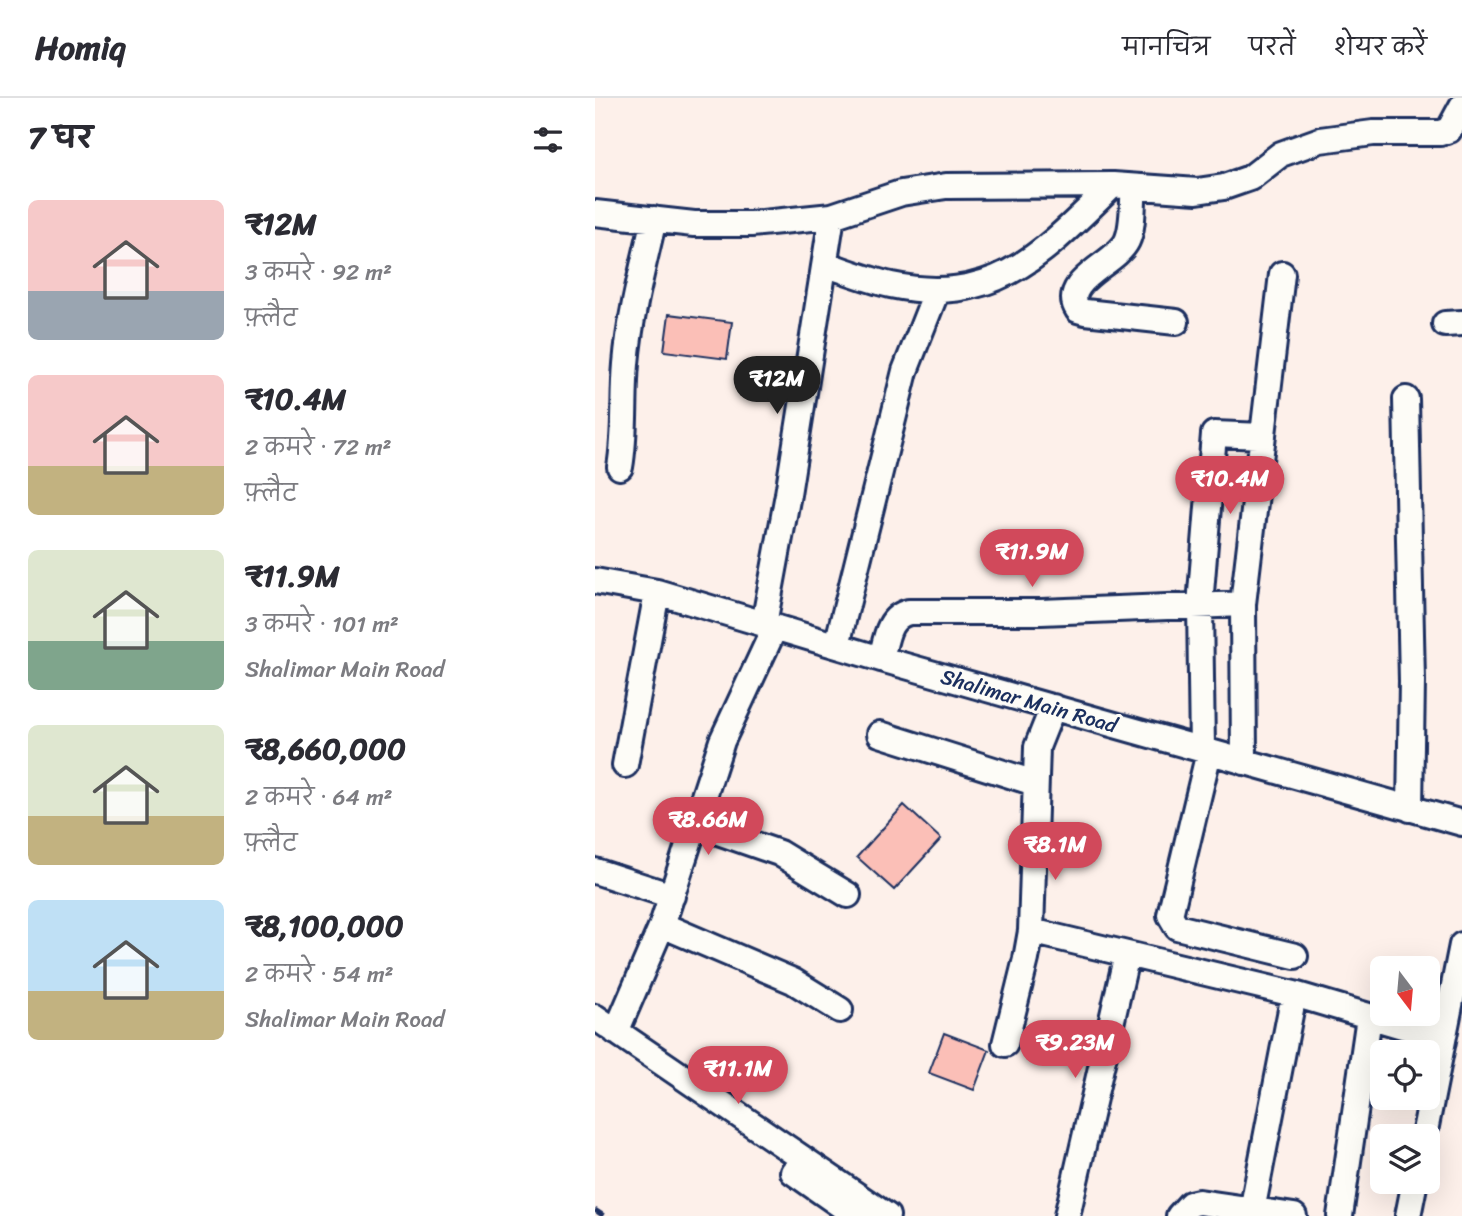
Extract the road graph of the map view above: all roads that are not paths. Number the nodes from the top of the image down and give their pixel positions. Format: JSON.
{"nodes":[{"id":1,"x":1462,"y":106,"type":"edge"},
{"id":2,"x":1123,"y":186,"type":"junction"},
{"id":3,"x":595,"y":213,"type":"edge"},
{"id":4,"x":832,"y":216,"type":"junction"},
{"id":5,"x":653,"y":219,"type":"junction"},
{"id":6,"x":825,"y":264,"type":"junction"},
{"id":7,"x":1282,"y":274,"type":"dead end"},
{"id":8,"x":937,"y":290,"type":"junction"},
{"id":9,"x":1176,"y":322,"type":"dead end"},
{"id":10,"x":1406,"y":399,"type":"dead end"},
{"id":11,"x":1263,"y":436,"type":"junction"},
{"id":12,"x":620,"y":467,"type":"dead end"},
{"id":13,"x":595,"y":581,"type":"edge"},
{"id":14,"x":657,"y":592,"type":"junction"},
{"id":15,"x":1243,"y":604,"type":"junction"},
{"id":16,"x":1200,"y":605,"type":"junction"},
{"id":17,"x":770,"y":625,"type":"junction"},
{"id":18,"x":837,"y":645,"type":"junction"},
{"id":19,"x":881,"y":659,"type":"junction"},
{"id":20,"x":1053,"y":707,"type":"junction"},
{"id":21,"x":880,"y":734,"type":"dead end"},
{"id":22,"x":1205,"y":751,"type":"junction"},
{"id":23,"x":1244,"y":762,"type":"junction"},
{"id":24,"x":625,"y":765,"type":"dead end"},
{"id":25,"x":1035,"y":783,"type":"junction"},
{"id":26,"x":1410,"y":808,"type":"junction"},
{"id":27,"x":1462,"y":823,"type":"edge"},
{"id":28,"x":695,"y":824,"type":"junction"},
{"id":29,"x":595,"y":871,"type":"edge"},
{"id":30,"x":848,"y":895,"type":"dead end"},
{"id":31,"x":671,"y":896,"type":"junction"},
{"id":32,"x":662,"y":925,"type":"junction"},
{"id":33,"x":1031,"y":931,"type":"junction"},
{"id":34,"x":1462,"y":945,"type":"edge"},
{"id":35,"x":1127,"y":954,"type":"junction"},
{"id":36,"x":1295,"y":956,"type":"dead end"},
{"id":37,"x":1294,"y":994,"type":"junction"},
{"id":38,"x":839,"y":1010,"type":"dead end"},
{"id":39,"x":595,"y":1017,"type":"edge"},
{"id":40,"x":1369,"y":1017,"type":"junction"},
{"id":41,"x":1451,"y":1030,"type":"edge"},
{"id":42,"x":605,"y":1033,"type":"edge"},
{"id":43,"x":1005,"y":1044,"type":"dead end"},
{"id":44,"x":1427,"y":1124,"type":"edge"},
{"id":45,"x":1412,"y":1194,"type":"edge"},
{"id":46,"x":1252,"y":1212,"type":"edge"},
{"id":47,"x":856,"y":1216,"type":"edge"},
{"id":48,"x":887,"y":1216,"type":"edge"},
{"id":49,"x":1066,"y":1216,"type":"edge"},
{"id":50,"x":1179,"y":1216,"type":"edge"},
{"id":51,"x":1294,"y":1216,"type":"edge"},
{"id":52,"x":1340,"y":1216,"type":"edge"},
{"id":53,"x":1408,"y":1216,"type":"edge"}],
"edges":[{"from":1,"to":2,"type":"street"},
{"from":2,"to":4,"type":"street"},
{"from":2,"to":8,"type":"street"},
{"from":2,"to":9,"type":"street"},
{"from":3,"to":5,"type":"street"},
{"from":4,"to":5,"type":"street"},
{"from":4,"to":6,"type":"street"},
{"from":5,"to":12,"type":"street"},
{"from":6,"to":8,"type":"street"},
{"from":6,"to":17,"type":"street"},
{"from":7,"to":11,"type":"street"},
{"from":8,"to":18,"type":"street"},
{"from":10,"to":26,"type":"street"},
{"from":11,"to":15,"type":"street"},
{"from":11,"to":16,"type":"street"},
{"from":13,"to":14,"type":"street","name":"Shalimar Main Road"},
{"from":14,"to":17,"type":"street","name":"Shalimar Main Road"},
{"from":14,"to":24,"type":"street"},
{"from":15,"to":16,"type":"street"},
{"from":15,"to":23,"type":"street"},
{"from":16,"to":19,"type":"street"},
{"from":16,"to":22,"type":"street"},
{"from":17,"to":18,"type":"street","name":"Shalimar Main Road"},
{"from":17,"to":28,"type":"street"},
{"from":18,"to":19,"type":"street","name":"Shalimar Main Road"},
{"from":19,"to":20,"type":"street","name":"Shalimar Main Road"},
{"from":20,"to":22,"type":"street","name":"Shalimar Main Road"},
{"from":20,"to":25,"type":"street"},
{"from":21,"to":25,"type":"street"},
{"from":22,"to":23,"type":"street","name":"Shalimar Main Road"},
{"from":22,"to":36,"type":"street"},
{"from":23,"to":26,"type":"street","name":"Shalimar Main Road"},
{"from":25,"to":33,"type":"street"},
{"from":26,"to":27,"type":"street","name":"Shalimar Main Road"},
{"from":28,"to":30,"type":"street"},
{"from":28,"to":31,"type":"street"},
{"from":29,"to":31,"type":"street"},
{"from":31,"to":32,"type":"street"},
{"from":32,"to":38,"type":"street"},
{"from":32,"to":42,"type":"street"},
{"from":33,"to":35,"type":"street"},
{"from":33,"to":43,"type":"street"},
{"from":34,"to":41,"type":"street"},
{"from":35,"to":37,"type":"street"},
{"from":35,"to":49,"type":"street"},
{"from":37,"to":40,"type":"street"},
{"from":37,"to":46,"type":"street"},
{"from":39,"to":42,"type":"street"},
{"from":40,"to":41,"type":"street"},
{"from":40,"to":52,"type":"street"},
{"from":41,"to":44,"type":"street"},
{"from":42,"to":47,"type":"street"},
{"from":42,"to":48,"type":"street"},
{"from":45,"to":53,"type":"street"},
{"from":46,"to":50,"type":"street"},
{"from":46,"to":51,"type":"street"}]}
